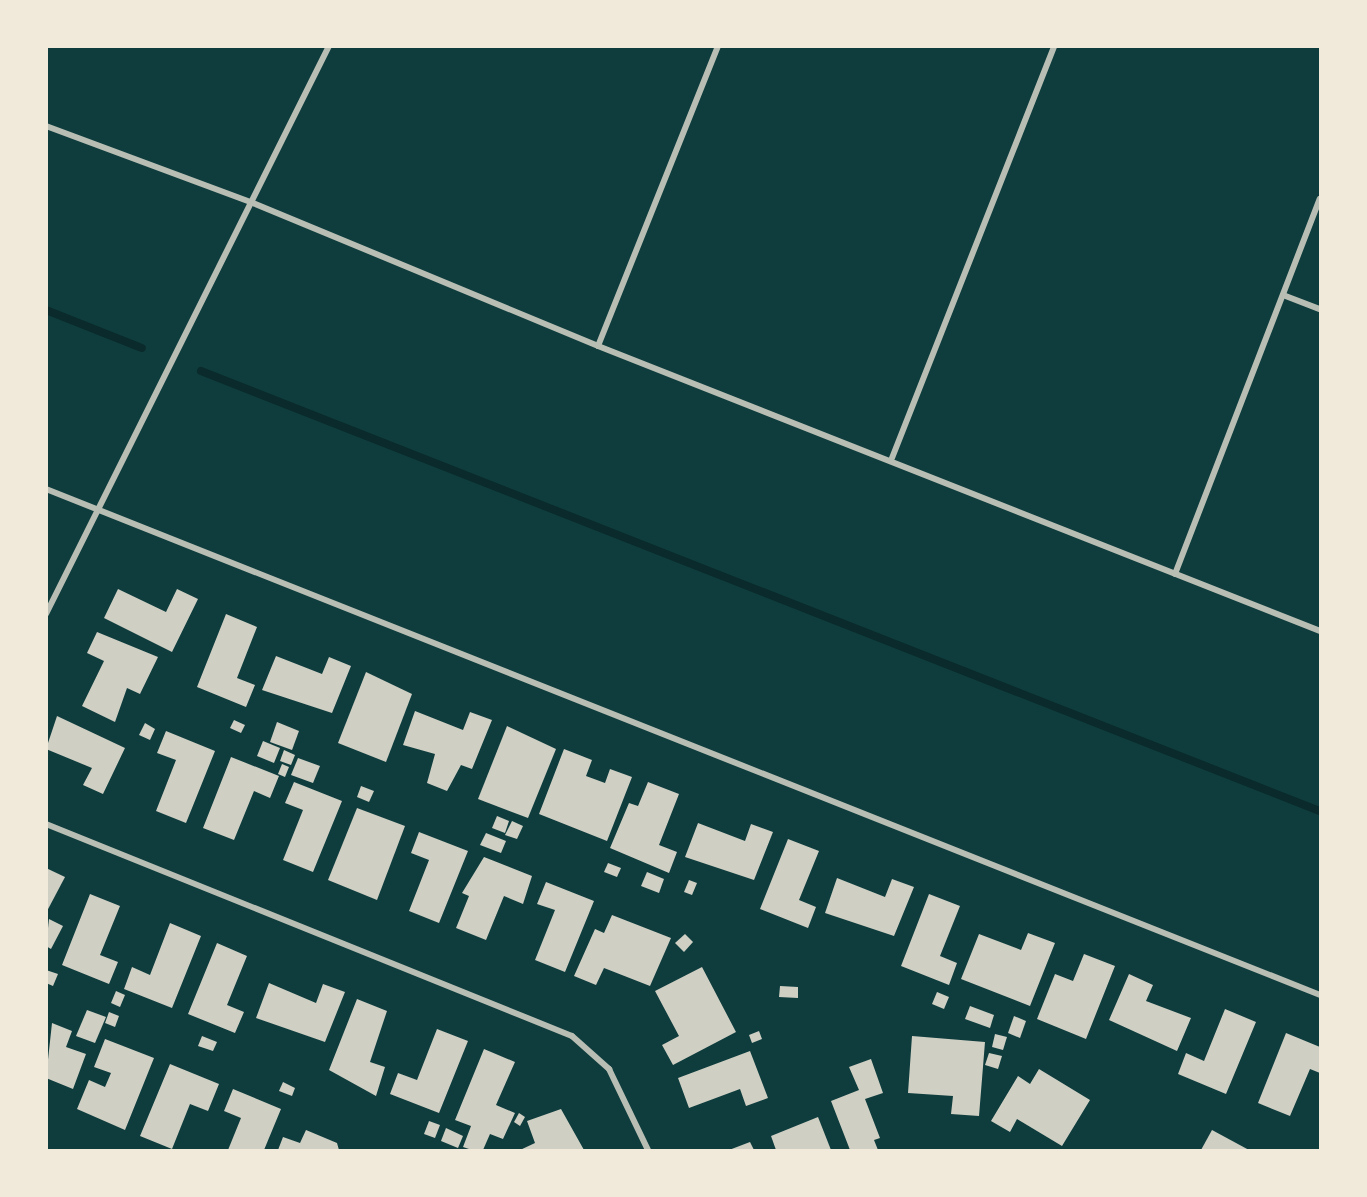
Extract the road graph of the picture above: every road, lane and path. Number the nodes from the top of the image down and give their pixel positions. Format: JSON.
{"nodes":[{"id":1,"x":329,"y":46,"type":"edge"},
{"id":2,"x":718,"y":46,"type":"edge"},
{"id":3,"x":1054,"y":46,"type":"edge"},
{"id":4,"x":46,"y":126,"type":"edge"},
{"id":5,"x":1320,"y":198,"type":"edge"},
{"id":6,"x":253,"y":203,"type":"junction"},
{"id":7,"x":1283,"y":295,"type":"junction"},
{"id":8,"x":1320,"y":309,"type":"edge"},
{"id":9,"x":598,"y":346,"type":"junction"},
{"id":10,"x":892,"y":459,"type":"junction"},
{"id":11,"x":46,"y":489,"type":"edge"},
{"id":12,"x":98,"y":508,"type":"junction"},
{"id":13,"x":1175,"y":574,"type":"junction"},
{"id":14,"x":46,"y":614,"type":"edge"},
{"id":15,"x":1320,"y":632,"type":"edge"},
{"id":16,"x":46,"y":824,"type":"edge"},
{"id":17,"x":1320,"y":995,"type":"edge"},
{"id":18,"x":648,"y":1150,"type":"edge"}],
"edges":[{"from":1,"to":6,"type":"street"},
{"from":2,"to":9,"type":"street"},
{"from":3,"to":10,"type":"street"},
{"from":4,"to":6,"type":"street"},
{"from":5,"to":7,"type":"street"},
{"from":6,"to":9,"type":"street"},
{"from":6,"to":12,"type":"street"},
{"from":7,"to":8,"type":"street"},
{"from":7,"to":13,"type":"street"},
{"from":9,"to":10,"type":"street"},
{"from":10,"to":13,"type":"street"},
{"from":11,"to":12,"type":"street"},
{"from":12,"to":14,"type":"street"},
{"from":12,"to":17,"type":"street"},
{"from":13,"to":15,"type":"street"},
{"from":16,"to":18,"type":"street"}]}
